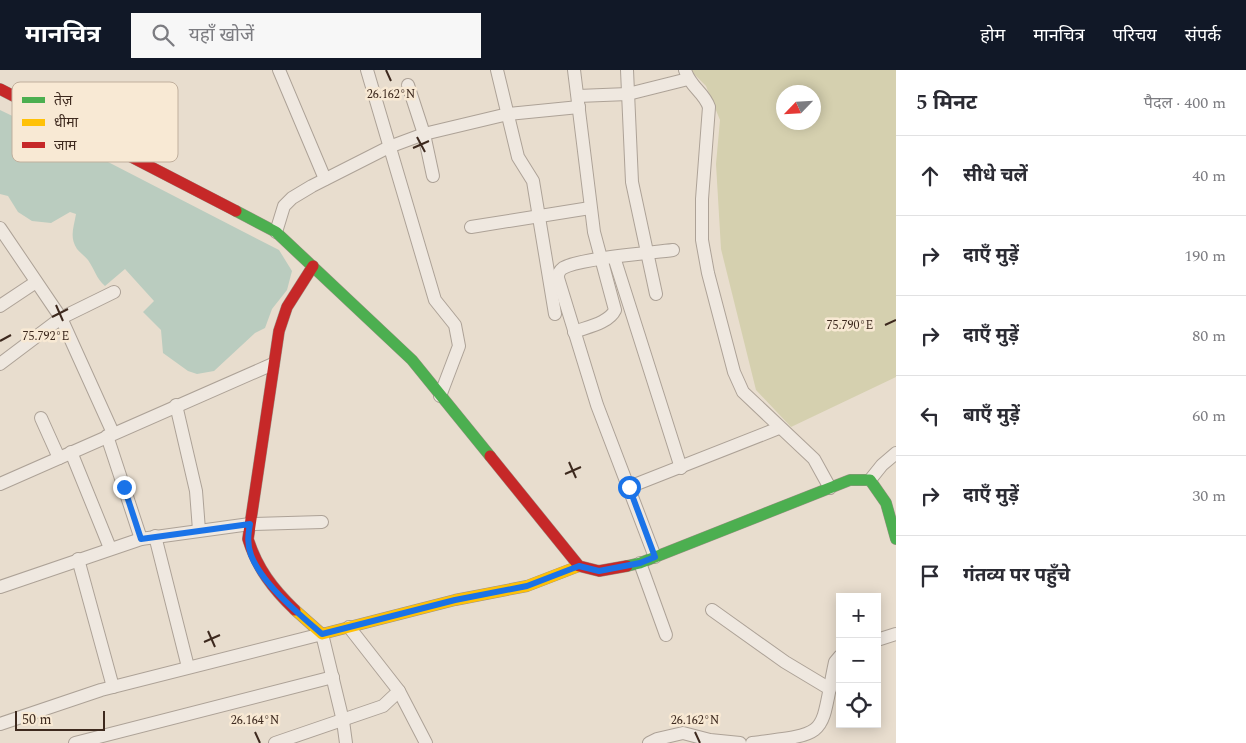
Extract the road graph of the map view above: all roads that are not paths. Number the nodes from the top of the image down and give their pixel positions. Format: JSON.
{"nodes":[{"id":1,"x":280,"y":70,"type":"edge"},
{"id":2,"x":368,"y":70,"type":"edge"},
{"id":3,"x":497,"y":70,"type":"edge"},
{"id":4,"x":574,"y":70,"type":"edge"},
{"id":5,"x":627,"y":70,"type":"edge"},
{"id":6,"x":687,"y":74,"type":"edge"},
{"id":7,"x":408,"y":85,"type":"dead end"},
{"id":8,"x":0,"y":89,"type":"edge"},
{"id":9,"x":628,"y":94,"type":"junction"},
{"id":10,"x":12,"y":95,"type":"edge"},
{"id":11,"x":578,"y":102,"type":"junction"},
{"id":12,"x":508,"y":114,"type":"junction"},
{"id":13,"x":424,"y":134,"type":"junction"},
{"id":14,"x":389,"y":147,"type":"junction"},
{"id":15,"x":141,"y":162,"type":"edge"},
{"id":16,"x":433,"y":176,"type":"dead end"},
{"id":17,"x":325,"y":179,"type":"junction"},
{"id":18,"x":590,"y":208,"type":"junction"},
{"id":19,"x":539,"y":217,"type":"junction"},
{"id":20,"x":471,"y":227,"type":"dead end"},
{"id":21,"x":276,"y":232,"type":"junction"},
{"id":22,"x":2,"y":234,"type":"edge"},
{"id":23,"x":673,"y":250,"type":"dead end"},
{"id":24,"x":646,"y":254,"type":"junction"},
{"id":25,"x":614,"y":258,"type":"junction"},
{"id":26,"x":600,"y":259,"type":"junction"},
{"id":27,"x":313,"y":266,"type":"junction"},
{"id":28,"x":36,"y":282,"type":"junction"},
{"id":29,"x":114,"y":292,"type":"dead end"},
{"id":30,"x":656,"y":294,"type":"dead end"},
{"id":31,"x":0,"y":306,"type":"edge"},
{"id":32,"x":555,"y":314,"type":"dead end"},
{"id":33,"x":61,"y":318,"type":"junction"},
{"id":34,"x":574,"y":332,"type":"junction"},
{"id":35,"x":0,"y":364,"type":"edge"},
{"id":36,"x":273,"y":364,"type":"junction"},
{"id":37,"x":440,"y":396,"type":"junction"},
{"id":38,"x":176,"y":406,"type":"junction"},
{"id":39,"x":41,"y":418,"type":"dead end"},
{"id":40,"x":779,"y":428,"type":"junction"},
{"id":41,"x":110,"y":435,"type":"junction"},
{"id":42,"x":71,"y":452,"type":"junction"},
{"id":43,"x":896,"y":454,"type":"edge"},
{"id":44,"x":59,"y":458,"type":"junction"},
{"id":45,"x":681,"y":468,"type":"junction"},
{"id":46,"x":870,"y":480,"type":"junction"},
{"id":47,"x":0,"y":484,"type":"edge"},
{"id":48,"x":629,"y":487,"type":"junction"},
{"id":49,"x":830,"y":488,"type":"junction"},
{"id":50,"x":322,"y":522,"type":"dead end"},
{"id":51,"x":250,"y":524,"type":"junction"},
{"id":52,"x":199,"y":530,"type":"junction"},
{"id":53,"x":155,"y":536,"type":"junction"},
{"id":54,"x":141,"y":539,"type":"junction"},
{"id":55,"x":896,"y":539,"type":"edge"},
{"id":56,"x":110,"y":548,"type":"junction"},
{"id":57,"x":655,"y":557,"type":"junction"},
{"id":58,"x":78,"y":559,"type":"junction"},
{"id":59,"x":640,"y":563,"type":"junction"},
{"id":60,"x":579,"y":566,"type":"junction"},
{"id":61,"x":0,"y":588,"type":"edge"},
{"id":62,"x":712,"y":610,"type":"dead end"},
{"id":63,"x":349,"y":627,"type":"junction"},
{"id":64,"x":322,"y":634,"type":"junction"},
{"id":65,"x":896,"y":634,"type":"edge"},
{"id":66,"x":666,"y":636,"type":"dead end"},
{"id":67,"x":881,"y":639,"type":"edge"},
{"id":68,"x":836,"y":661,"type":"edge"},
{"id":69,"x":188,"y":668,"type":"junction"},
{"id":70,"x":333,"y":677,"type":"junction"},
{"id":71,"x":113,"y":687,"type":"junction"},
{"id":72,"x":830,"y":689,"type":"junction"},
{"id":73,"x":400,"y":691,"type":"junction"},
{"id":74,"x":343,"y":721,"type":"junction"},
{"id":75,"x":0,"y":724,"type":"edge"},
{"id":76,"x":75,"y":743,"type":"edge"},
{"id":77,"x":275,"y":743,"type":"edge"},
{"id":78,"x":346,"y":743,"type":"edge"},
{"id":79,"x":426,"y":743,"type":"edge"},
{"id":80,"x":649,"y":743,"type":"edge"},
{"id":81,"x":740,"y":743,"type":"edge"},
{"id":82,"x":752,"y":743,"type":"edge"}],
"edges":[{"from":1,"to":17,"type":"street"},
{"from":2,"to":14,"type":"street"},
{"from":3,"to":12,"type":"street"},
{"from":4,"to":11,"type":"street"},
{"from":5,"to":9,"type":"street"},
{"from":6,"to":9,"type":"street"},
{"from":6,"to":40,"type":"street"},
{"from":7,"to":13,"type":"street"},
{"from":8,"to":10,"type":"main road"},
{"from":9,"to":11,"type":"street"},
{"from":9,"to":24,"type":"street"},
{"from":11,"to":12,"type":"street"},
{"from":11,"to":18,"type":"street"},
{"from":12,"to":13,"type":"street"},
{"from":12,"to":19,"type":"street"},
{"from":13,"to":14,"type":"street"},
{"from":13,"to":16,"type":"street"},
{"from":14,"to":17,"type":"street"},
{"from":14,"to":37,"type":"street"},
{"from":15,"to":21,"type":"main road"},
{"from":17,"to":21,"type":"street"},
{"from":18,"to":19,"type":"street"},
{"from":18,"to":26,"type":"street"},
{"from":19,"to":20,"type":"street"},
{"from":19,"to":32,"type":"street"},
{"from":21,"to":27,"type":"main road"},
{"from":22,"to":28,"type":"street"},
{"from":23,"to":24,"type":"street"},
{"from":24,"to":25,"type":"street"},
{"from":24,"to":30,"type":"street"},
{"from":25,"to":26,"type":"street"},
{"from":25,"to":45,"type":"street"},
{"from":26,"to":34,"type":"street"},
{"from":26,"to":34,"type":"street"},
{"from":27,"to":36,"type":"main road"},
{"from":27,"to":37,"type":"main road"},
{"from":28,"to":31,"type":"street"},
{"from":28,"to":33,"type":"street"},
{"from":29,"to":33,"type":"street"},
{"from":33,"to":35,"type":"street"},
{"from":33,"to":41,"type":"street"},
{"from":34,"to":48,"type":"street"},
{"from":36,"to":38,"type":"street"},
{"from":36,"to":51,"type":"main road"},
{"from":37,"to":60,"type":"main road"},
{"from":38,"to":41,"type":"street"},
{"from":38,"to":52,"type":"street"},
{"from":39,"to":44,"type":"street"},
{"from":40,"to":45,"type":"street"},
{"from":40,"to":49,"type":"street"},
{"from":41,"to":42,"type":"street"},
{"from":41,"to":54,"type":"street"},
{"from":42,"to":44,"type":"street"},
{"from":42,"to":56,"type":"street"},
{"from":43,"to":46,"type":"street"},
{"from":44,"to":47,"type":"street"},
{"from":45,"to":48,"type":"street"},
{"from":46,"to":49,"type":"main road"},
{"from":46,"to":55,"type":"main road"},
{"from":48,"to":57,"type":"street"},
{"from":49,"to":57,"type":"main road"},
{"from":50,"to":51,"type":"street"},
{"from":51,"to":52,"type":"street"},
{"from":51,"to":64,"type":"main road"},
{"from":52,"to":53,"type":"street"},
{"from":53,"to":54,"type":"street"},
{"from":53,"to":69,"type":"street"},
{"from":54,"to":56,"type":"street"},
{"from":56,"to":58,"type":"street"},
{"from":57,"to":59,"type":"main road"},
{"from":58,"to":61,"type":"street"},
{"from":58,"to":71,"type":"street"},
{"from":59,"to":60,"type":"main road"},
{"from":59,"to":66,"type":"street"},
{"from":60,"to":63,"type":"main road"},
{"from":62,"to":72,"type":"street"},
{"from":63,"to":64,"type":"main road"},
{"from":63,"to":73,"type":"street"},
{"from":64,"to":69,"type":"street"},
{"from":64,"to":70,"type":"street"},
{"from":65,"to":67,"type":"street"},
{"from":68,"to":72,"type":"street"},
{"from":69,"to":71,"type":"street"},
{"from":70,"to":74,"type":"street"},
{"from":70,"to":76,"type":"street"},
{"from":71,"to":75,"type":"street"},
{"from":72,"to":82,"type":"street"},
{"from":73,"to":74,"type":"street"},
{"from":73,"to":79,"type":"street"},
{"from":74,"to":77,"type":"street"},
{"from":74,"to":78,"type":"street"},
{"from":80,"to":81,"type":"street"}]}
